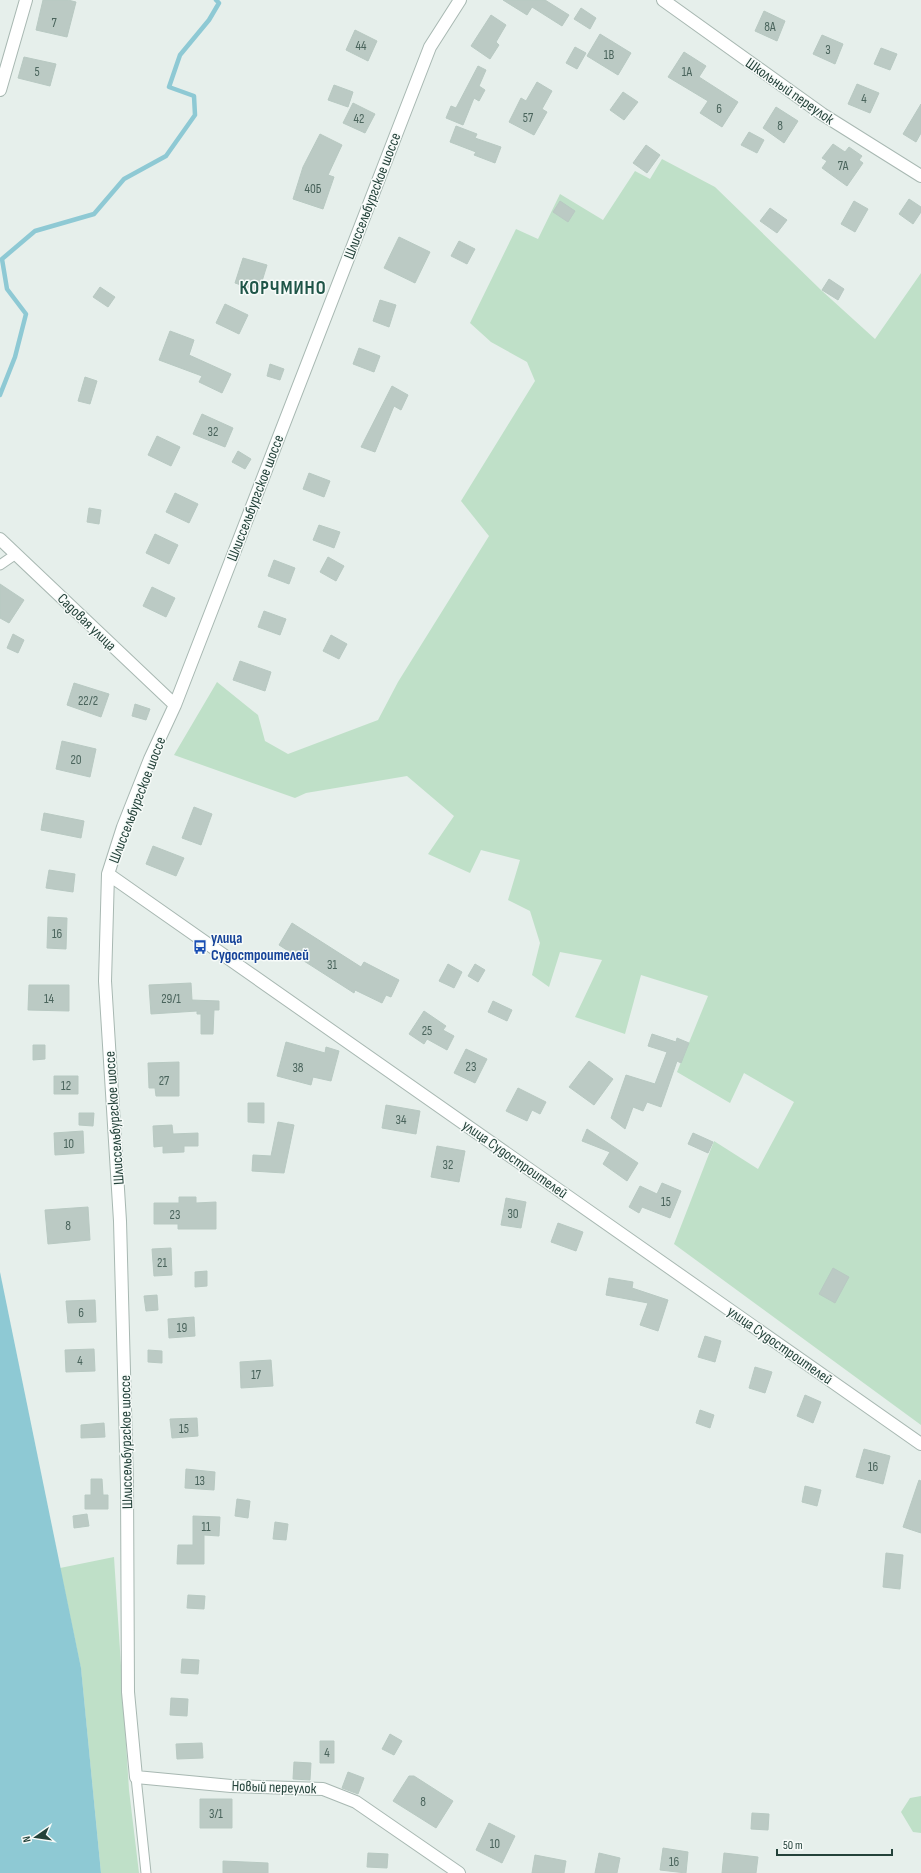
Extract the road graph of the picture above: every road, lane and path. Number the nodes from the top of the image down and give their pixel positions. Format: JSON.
{"nodes":[{"id":1,"x":26,"y":0,"type":"edge"},
{"id":2,"x":460,"y":0,"type":"edge"},
{"id":3,"x":663,"y":0,"type":"edge"},
{"id":4,"x":0,"y":90,"type":"edge"},
{"id":5,"x":921,"y":176,"type":"edge"},
{"id":6,"x":0,"y":539,"type":"edge"},
{"id":7,"x":16,"y":554,"type":"junction"},
{"id":8,"x":0,"y":565,"type":"edge"},
{"id":9,"x":175,"y":705,"type":"junction"},
{"id":10,"x":108,"y":874,"type":"junction"},
{"id":11,"x":921,"y":1444,"type":"edge"},
{"id":12,"x":136,"y":1777,"type":"junction"},
{"id":13,"x":146,"y":1873,"type":"edge"},
{"id":14,"x":459,"y":1873,"type":"edge"}],
"edges":[{"from":1,"to":4,"type":"street"},
{"from":2,"to":9,"type":"street","name":"Шлиссельбургское шоссе"},
{"from":3,"to":5,"type":"street","name":"Школьный переулок"},
{"from":6,"to":7,"type":"street","name":"Садовая улица"},
{"from":7,"to":8,"type":"lane"},
{"from":7,"to":9,"type":"street","name":"Садовая улица"},
{"from":9,"to":10,"type":"street","name":"Шлиссельбургское шоссе"},
{"from":10,"to":11,"type":"street","name":"улица Судостроителей"},
{"from":10,"to":12,"type":"street","name":"Шлиссельбургское шоссе"},
{"from":12,"to":13,"type":"lane"},
{"from":12,"to":14,"type":"street","name":"Новый переулок"}]}
